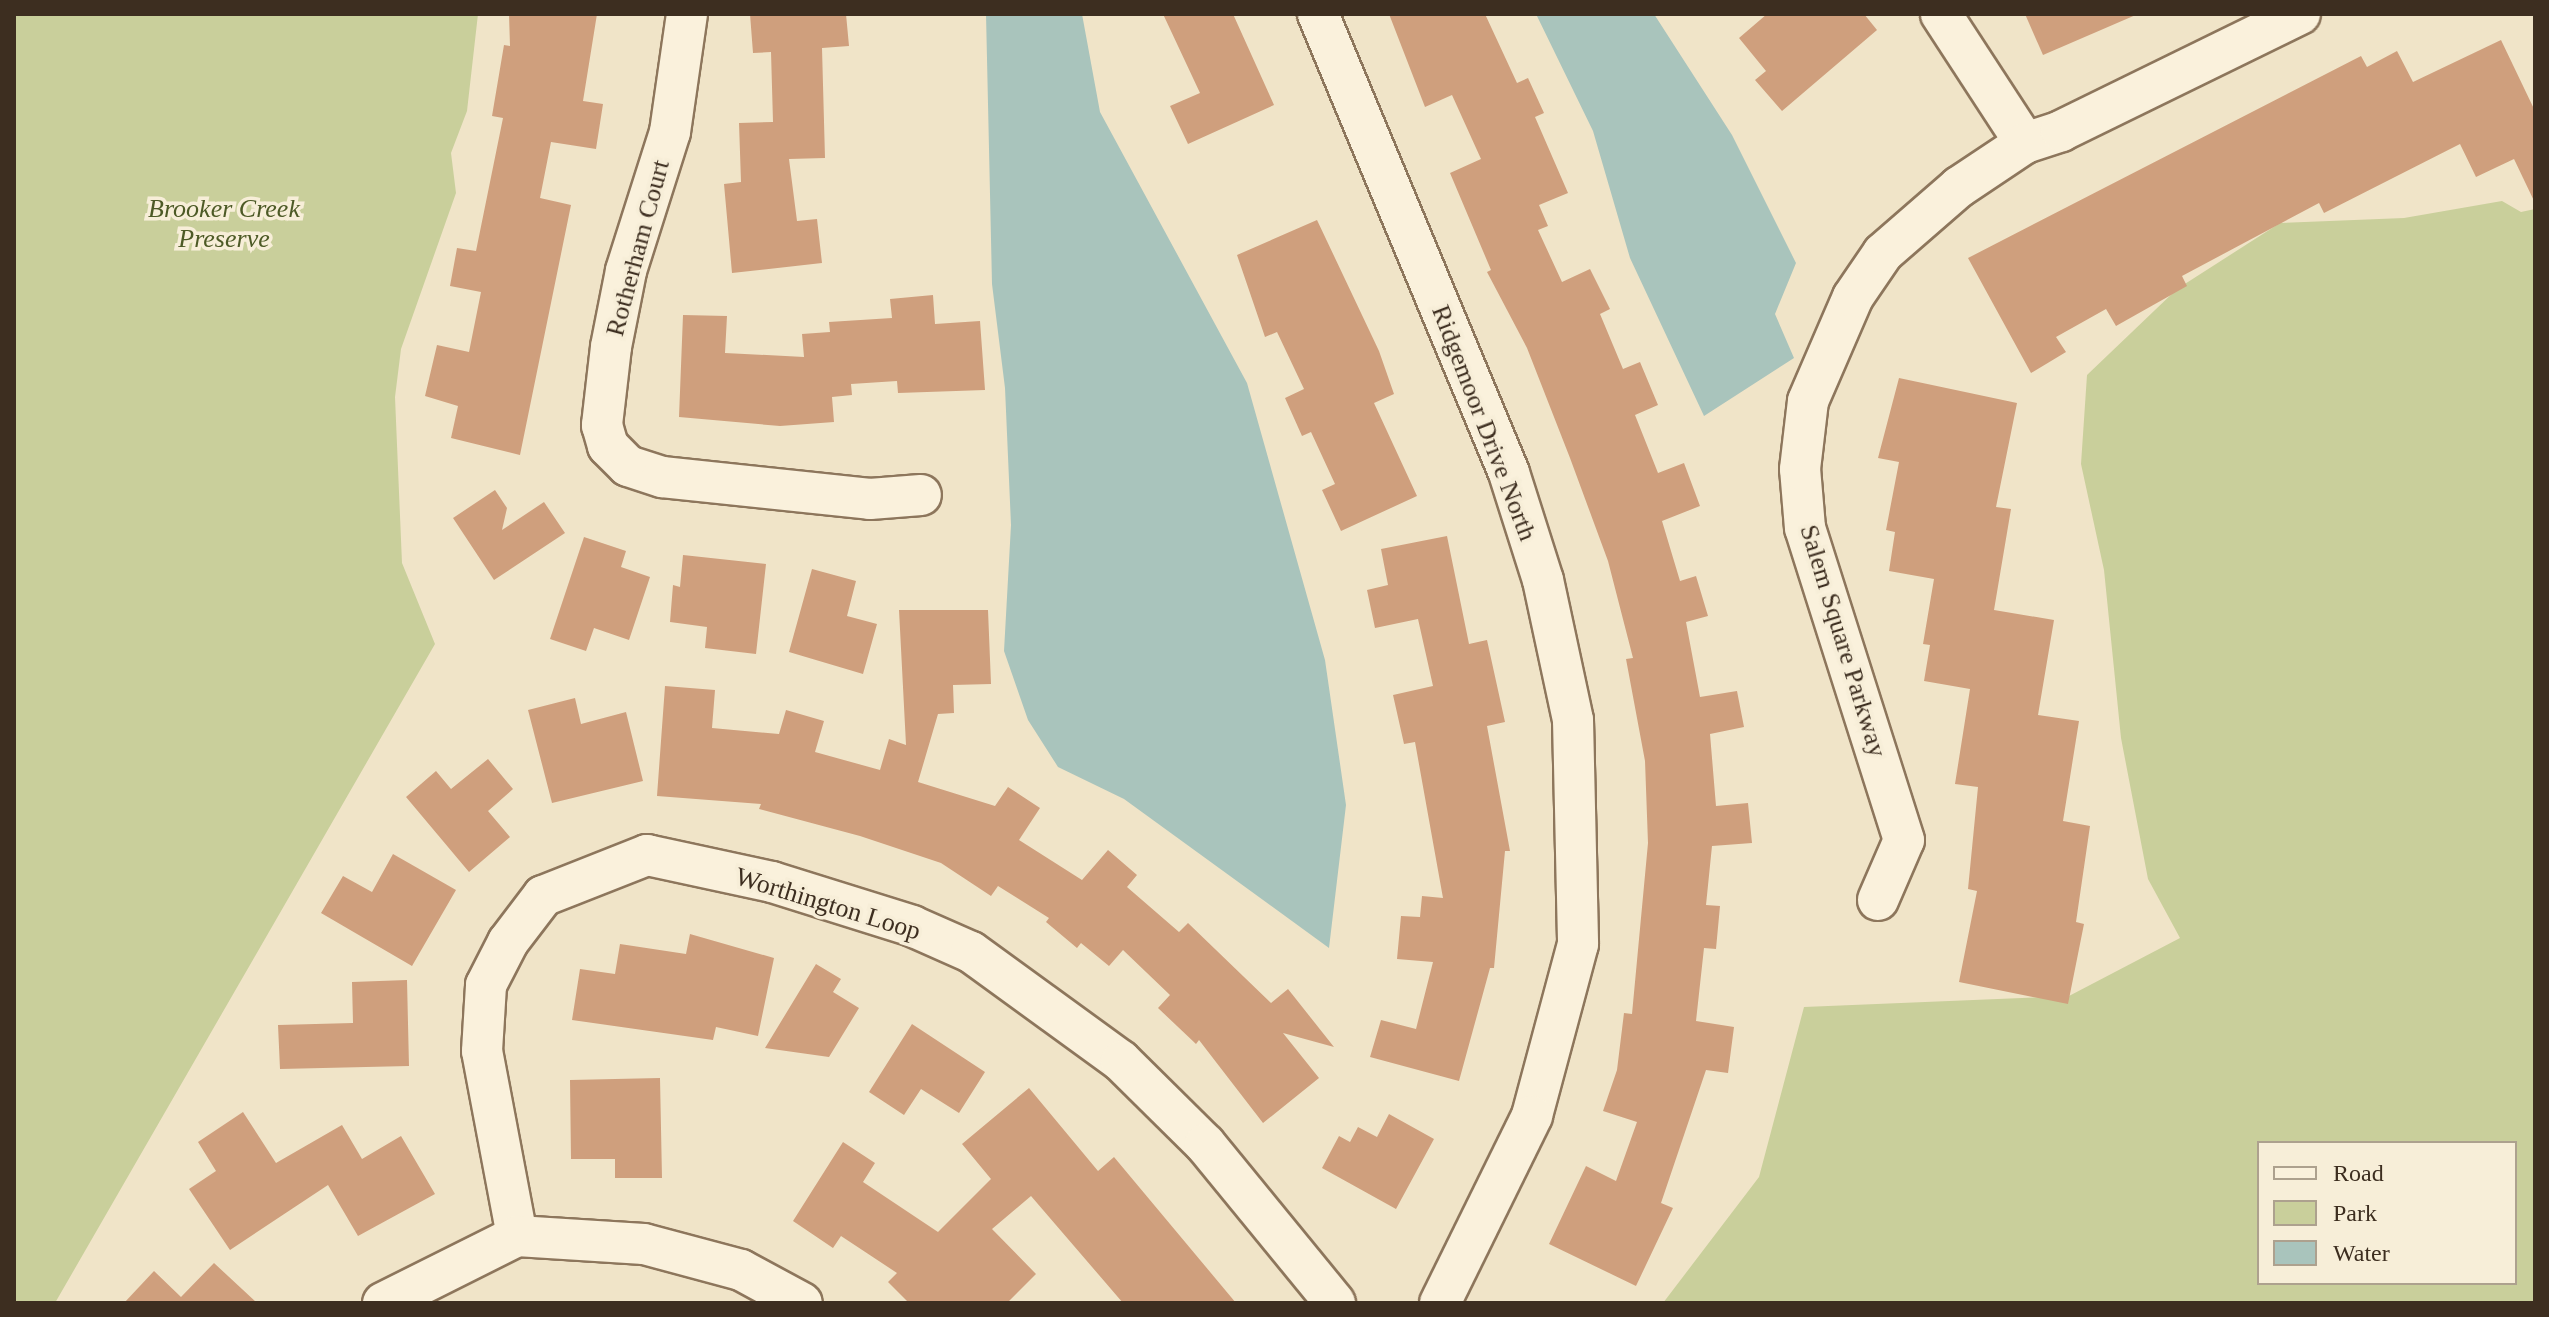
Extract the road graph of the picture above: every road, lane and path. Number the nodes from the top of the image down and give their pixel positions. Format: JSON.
{"nodes":[{"id":1,"x":687,"y":14,"type":"edge"},
{"id":2,"x":1318,"y":14,"type":"edge"},
{"id":3,"x":1941,"y":14,"type":"edge"},
{"id":4,"x":2300,"y":14,"type":"edge"},
{"id":5,"x":2025,"y":143,"type":"junction"},
{"id":6,"x":921,"y":495,"type":"dead end"},
{"id":7,"x":1878,"y":900,"type":"dead end"},
{"id":8,"x":517,"y":1236,"type":"junction"},
{"id":9,"x":383,"y":1303,"type":"edge"},
{"id":10,"x":802,"y":1303,"type":"edge"},
{"id":11,"x":1335,"y":1303,"type":"edge"},
{"id":12,"x":1440,"y":1303,"type":"edge"}],
"edges":[{"from":1,"to":6,"type":"street","name":"Rotherham Court"},
{"from":2,"to":12,"type":"street","name":"Ridgemoor Drive North"},
{"from":3,"to":5,"type":"street"},
{"from":4,"to":5,"type":"street","name":"Salem Square Parkway"},
{"from":5,"to":7,"type":"street","name":"Salem Square Parkway"},
{"from":8,"to":9,"type":"street"},
{"from":8,"to":10,"type":"street"},
{"from":8,"to":11,"type":"street","name":"Worthington Loop"}]}
